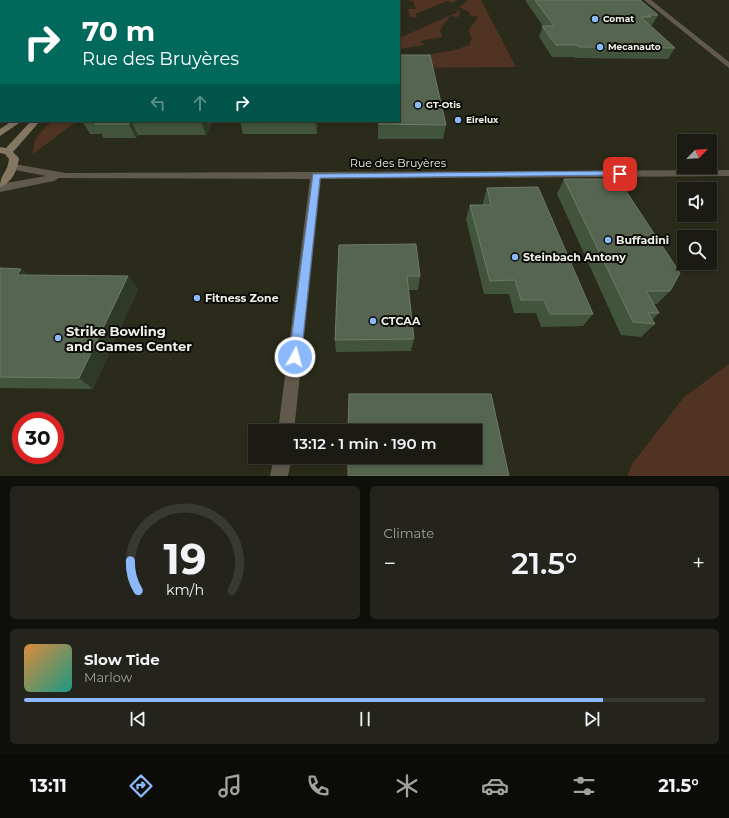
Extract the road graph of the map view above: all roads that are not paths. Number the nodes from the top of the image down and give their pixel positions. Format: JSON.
{"nodes":[{"id":1,"x":647,"y":0,"type":"edge"},
{"id":2,"x":729,"y":66,"type":"edge"},
{"id":3,"x":16,"y":122,"type":"edge"},
{"id":4,"x":35,"y":122,"type":"edge"},
{"id":5,"x":0,"y":133,"type":"edge"},
{"id":6,"x":4,"y":151,"type":"edge"},
{"id":7,"x":14,"y":167,"type":"junction"},
{"id":8,"x":729,"y":173,"type":"edge"},
{"id":9,"x":66,"y":176,"type":"junction"},
{"id":10,"x":316,"y":176,"type":"junction"},
{"id":11,"x":0,"y":183,"type":"edge"},
{"id":12,"x":0,"y":188,"type":"edge"},
{"id":13,"x":287,"y":424,"type":"edge"},
{"id":14,"x":282,"y":464,"type":"edge"},
{"id":15,"x":279,"y":476,"type":"edge"}],
"edges":[{"from":1,"to":2,"type":"street"},
{"from":3,"to":5,"type":"main road"},
{"from":4,"to":6,"type":"main road"},
{"from":6,"to":7,"type":"main road"},
{"from":7,"to":9,"type":"street"},
{"from":7,"to":11,"type":"main road"},
{"from":8,"to":10,"type":"street","name":"Rue des Bruyères"},
{"from":9,"to":10,"type":"street","name":"Rue des Bruyères"},
{"from":9,"to":12,"type":"street"},
{"from":10,"to":13,"type":"street"},
{"from":14,"to":15,"type":"street"}]}
